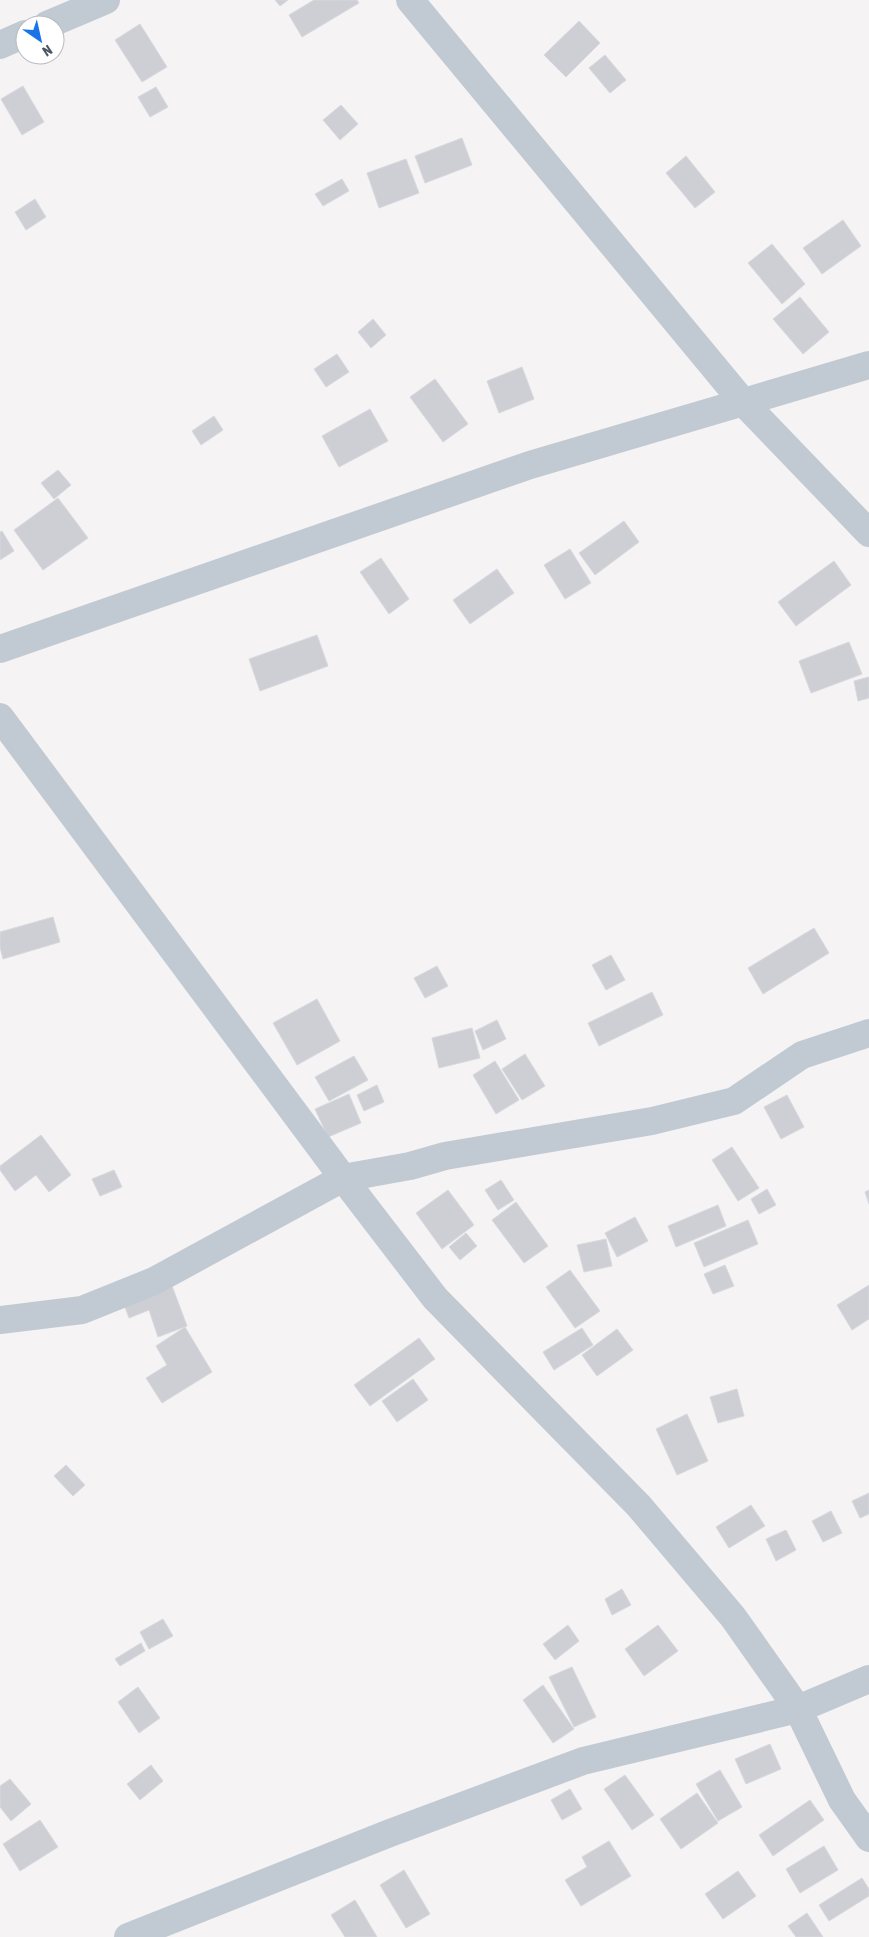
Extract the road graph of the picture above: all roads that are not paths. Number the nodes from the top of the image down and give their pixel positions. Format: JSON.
{"nodes":[{"id":1,"x":106,"y":0,"type":"edge"},
{"id":2,"x":410,"y":0,"type":"edge"},
{"id":3,"x":65,"y":17,"type":"edge"},
{"id":4,"x":15,"y":38,"type":"edge"},
{"id":5,"x":0,"y":45,"type":"edge"},
{"id":6,"x":869,"y":365,"type":"edge"},
{"id":7,"x":743,"y":402,"type":"junction"},
{"id":8,"x":869,"y":534,"type":"edge"},
{"id":9,"x":0,"y":649,"type":"edge"},
{"id":10,"x":0,"y":717,"type":"edge"},
{"id":11,"x":869,"y":1033,"type":"edge"},
{"id":12,"x":343,"y":1178,"type":"junction"},
{"id":13,"x":0,"y":1320,"type":"edge"},
{"id":14,"x":869,"y":1679,"type":"edge"},
{"id":15,"x":798,"y":1709,"type":"junction"},
{"id":16,"x":869,"y":1838,"type":"edge"},
{"id":17,"x":128,"y":1937,"type":"edge"}],
"edges":[{"from":1,"to":3,"type":"street"},
{"from":2,"to":7,"type":"street"},
{"from":4,"to":5,"type":"street"},
{"from":6,"to":7,"type":"street"},
{"from":7,"to":8,"type":"street"},
{"from":7,"to":9,"type":"street"},
{"from":10,"to":12,"type":"street"},
{"from":11,"to":12,"type":"street"},
{"from":12,"to":13,"type":"street"},
{"from":12,"to":15,"type":"street"},
{"from":14,"to":15,"type":"street"},
{"from":15,"to":16,"type":"street"},
{"from":15,"to":17,"type":"street"}]}
